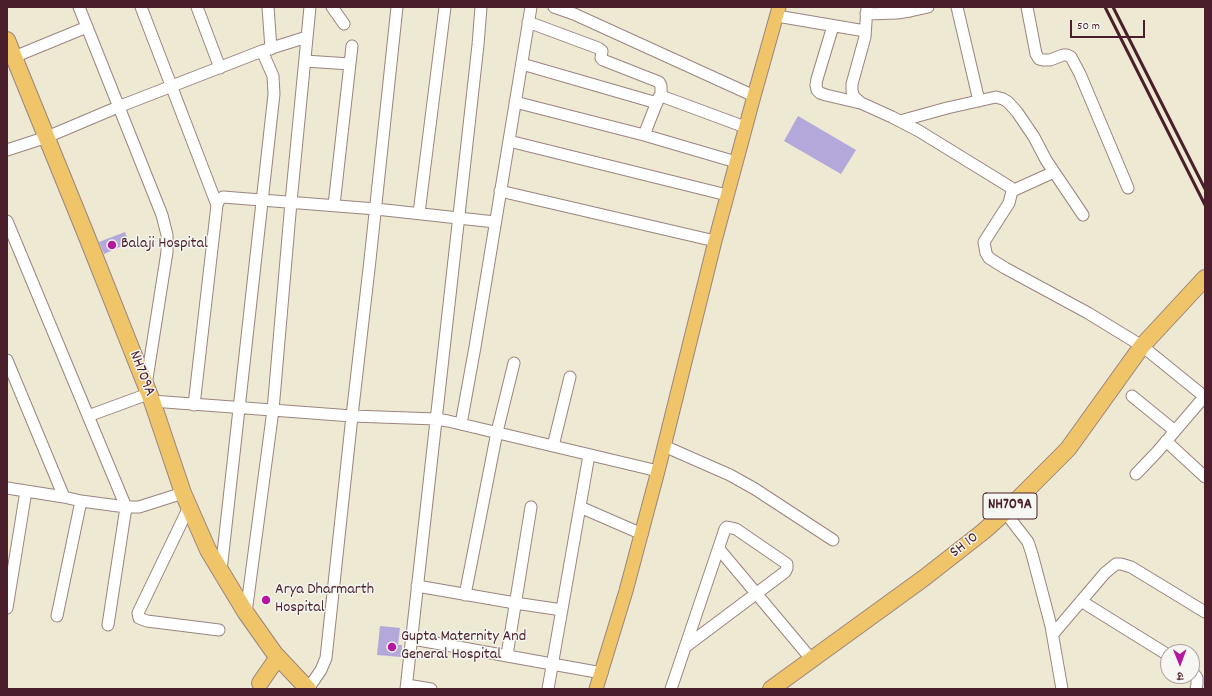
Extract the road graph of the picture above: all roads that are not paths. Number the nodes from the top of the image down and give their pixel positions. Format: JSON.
{"nodes":[{"id":1,"x":79,"y":7,"type":"edge"},
{"id":2,"x":141,"y":7,"type":"edge"},
{"id":3,"x":197,"y":7,"type":"edge"},
{"id":4,"x":268,"y":7,"type":"edge"},
{"id":5,"x":310,"y":7,"type":"edge"},
{"id":6,"x":332,"y":7,"type":"edge"},
{"id":7,"x":397,"y":7,"type":"edge"},
{"id":8,"x":445,"y":7,"type":"edge"},
{"id":9,"x":481,"y":7,"type":"edge"},
{"id":10,"x":530,"y":7,"type":"edge"},
{"id":11,"x":554,"y":7,"type":"edge"},
{"id":12,"x":928,"y":7,"type":"edge"},
{"id":13,"x":957,"y":7,"type":"edge"},
{"id":14,"x":1027,"y":7,"type":"edge"},
{"id":15,"x":866,"y":10,"type":"edge"},
{"id":16,"x":897,"y":10,"type":"edge"},
{"id":17,"x":778,"y":11,"type":"edge"},
{"id":18,"x":528,"y":22,"type":"junction"},
{"id":19,"x":344,"y":24,"type":"dead end"},
{"id":20,"x":833,"y":26,"type":"junction"},
{"id":21,"x":87,"y":27,"type":"junction"},
{"id":22,"x":865,"y":31,"type":"junction"},
{"id":23,"x":307,"y":37,"type":"junction"},
{"id":24,"x":7,"y":40,"type":"edge"},
{"id":25,"x":352,"y":46,"type":"dead end"},
{"id":26,"x":267,"y":50,"type":"junction"},
{"id":27,"x":14,"y":57,"type":"junction"},
{"id":28,"x":305,"y":61,"type":"junction"},
{"id":29,"x":350,"y":64,"type":"junction"},
{"id":30,"x":522,"y":64,"type":"junction"},
{"id":31,"x":220,"y":68,"type":"junction"},
{"id":32,"x":172,"y":86,"type":"junction"},
{"id":33,"x":661,"y":93,"type":"junction"},
{"id":34,"x":754,"y":96,"type":"junction"},
{"id":35,"x":979,"y":101,"type":"junction"},
{"id":36,"x":515,"y":102,"type":"junction"},
{"id":37,"x":657,"y":103,"type":"junction"},
{"id":38,"x":861,"y":103,"type":"junction"},
{"id":39,"x":118,"y":106,"type":"junction"},
{"id":40,"x":900,"y":121,"type":"junction"},
{"id":41,"x":745,"y":127,"type":"junction"},
{"id":42,"x":644,"y":135,"type":"junction"},
{"id":43,"x":47,"y":137,"type":"junction"},
{"id":44,"x":508,"y":141,"type":"junction"},
{"id":45,"x":7,"y":150,"type":"edge"},
{"id":46,"x":736,"y":162,"type":"junction"},
{"id":47,"x":1054,"y":172,"type":"junction"},
{"id":48,"x":1128,"y":188,"type":"dead end"},
{"id":49,"x":1012,"y":190,"type":"junction"},
{"id":50,"x":500,"y":191,"type":"junction"},
{"id":51,"x":727,"y":195,"type":"junction"},
{"id":52,"x":261,"y":199,"type":"junction"},
{"id":53,"x":291,"y":202,"type":"junction"},
{"id":54,"x":217,"y":205,"type":"junction"},
{"id":55,"x":334,"y":205,"type":"junction"},
{"id":56,"x":376,"y":209,"type":"junction"},
{"id":57,"x":419,"y":213,"type":"junction"},
{"id":58,"x":1083,"y":215,"type":"dead end"},
{"id":59,"x":459,"y":217,"type":"junction"},
{"id":60,"x":7,"y":220,"type":"edge"},
{"id":61,"x":495,"y":222,"type":"junction"},
{"id":62,"x":715,"y":241,"type":"junction"},
{"id":63,"x":1205,"y":278,"type":"edge"},
{"id":64,"x":1142,"y":346,"type":"junction"},
{"id":65,"x":7,"y":360,"type":"edge"},
{"id":66,"x":514,"y":363,"type":"dead end"},
{"id":67,"x":570,"y":377,"type":"dead end"},
{"id":68,"x":149,"y":394,"type":"junction"},
{"id":69,"x":1132,"y":396,"type":"dead end"},
{"id":70,"x":1205,"y":397,"type":"edge"},
{"id":71,"x":194,"y":405,"type":"junction"},
{"id":72,"x":239,"y":408,"type":"junction"},
{"id":73,"x":273,"y":410,"type":"junction"},
{"id":74,"x":88,"y":416,"type":"junction"},
{"id":75,"x":352,"y":416,"type":"junction"},
{"id":76,"x":436,"y":419,"type":"junction"},
{"id":77,"x":461,"y":424,"type":"junction"},
{"id":78,"x":1175,"y":431,"type":"junction"},
{"id":79,"x":497,"y":432,"type":"junction"},
{"id":80,"x":1166,"y":441,"type":"junction"},
{"id":81,"x":553,"y":446,"type":"junction"},
{"id":82,"x":664,"y":446,"type":"junction"},
{"id":83,"x":589,"y":455,"type":"junction"},
{"id":84,"x":658,"y":471,"type":"junction"},
{"id":85,"x":1136,"y":474,"type":"dead end"},
{"id":86,"x":1205,"y":477,"type":"edge"},
{"id":87,"x":7,"y":488,"type":"edge"},
{"id":88,"x":26,"y":491,"type":"junction"},
{"id":89,"x":64,"y":497,"type":"junction"},
{"id":90,"x":186,"y":500,"type":"junction"},
{"id":91,"x":81,"y":501,"type":"junction"},
{"id":92,"x":531,"y":507,"type":"dead end"},
{"id":93,"x":580,"y":507,"type":"junction"},
{"id":94,"x":126,"y":508,"type":"junction"},
{"id":95,"x":1005,"y":512,"type":"junction"},
{"id":96,"x":642,"y":534,"type":"junction"},
{"id":97,"x":833,"y":540,"type":"dead end"},
{"id":98,"x":719,"y":549,"type":"junction"},
{"id":99,"x":221,"y":571,"type":"junction"},
{"id":100,"x":417,"y":586,"type":"junction"},
{"id":101,"x":756,"y":594,"type":"junction"},
{"id":102,"x":465,"y":595,"type":"junction"},
{"id":103,"x":1081,"y":601,"type":"junction"},
{"id":104,"x":515,"y":604,"type":"junction"},
{"id":105,"x":8,"y":608,"type":"edge"},
{"id":106,"x":562,"y":610,"type":"junction"},
{"id":107,"x":1205,"y":612,"type":"edge"},
{"id":108,"x":246,"y":613,"type":"junction"},
{"id":109,"x":57,"y":616,"type":"dead end"},
{"id":110,"x":108,"y":625,"type":"dead end"},
{"id":111,"x":219,"y":630,"type":"dead end"},
{"id":112,"x":1053,"y":634,"type":"junction"},
{"id":113,"x":412,"y":638,"type":"junction"},
{"id":114,"x":686,"y":647,"type":"junction"},
{"id":115,"x":1160,"y":650,"type":"edge"},
{"id":116,"x":507,"y":655,"type":"junction"},
{"id":117,"x":278,"y":657,"type":"junction"},
{"id":118,"x":812,"y":660,"type":"junction"},
{"id":119,"x":553,"y":664,"type":"junction"},
{"id":120,"x":602,"y":673,"type":"junction"},
{"id":121,"x":260,"y":683,"type":"dead end"},
{"id":122,"x":406,"y":687,"type":"edge"},
{"id":123,"x":308,"y":689,"type":"edge"},
{"id":124,"x":431,"y":689,"type":"edge"},
{"id":125,"x":548,"y":689,"type":"edge"},
{"id":126,"x":596,"y":689,"type":"edge"},
{"id":127,"x":671,"y":689,"type":"edge"},
{"id":128,"x":771,"y":689,"type":"edge"},
{"id":129,"x":1062,"y":689,"type":"edge"}],
"edges":[{"from":1,"to":21,"type":"street"},
{"from":2,"to":32,"type":"street"},
{"from":3,"to":31,"type":"street"},
{"from":4,"to":26,"type":"street"},
{"from":5,"to":23,"type":"street"},
{"from":6,"to":19,"type":"street"},
{"from":7,"to":56,"type":"street"},
{"from":8,"to":57,"type":"street"},
{"from":9,"to":59,"type":"street"},
{"from":10,"to":18,"type":"street"},
{"from":11,"to":34,"type":"street"},
{"from":12,"to":16,"type":"street"},
{"from":13,"to":35,"type":"street"},
{"from":14,"to":48,"type":"street"},
{"from":15,"to":16,"type":"street"},
{"from":15,"to":22,"type":"street"},
{"from":17,"to":20,"type":"street"},
{"from":17,"to":34,"type":"main road"},
{"from":18,"to":30,"type":"street"},
{"from":18,"to":33,"type":"street"},
{"from":20,"to":22,"type":"street"},
{"from":20,"to":38,"type":"street"},
{"from":21,"to":27,"type":"street"},
{"from":21,"to":39,"type":"street"},
{"from":22,"to":38,"type":"street"},
{"from":23,"to":26,"type":"street"},
{"from":23,"to":28,"type":"street"},
{"from":24,"to":27,"type":"highway","name":"NH709A"},
{"from":25,"to":29,"type":"street"},
{"from":26,"to":31,"type":"street"},
{"from":26,"to":52,"type":"street"},
{"from":27,"to":43,"type":"highway","name":"NH709A"},
{"from":28,"to":29,"type":"street"},
{"from":28,"to":53,"type":"street"},
{"from":29,"to":55,"type":"street"},
{"from":30,"to":36,"type":"street"},
{"from":30,"to":37,"type":"street"},
{"from":31,"to":32,"type":"street"},
{"from":32,"to":39,"type":"street"},
{"from":32,"to":54,"type":"street"},
{"from":33,"to":37,"type":"street"},
{"from":33,"to":41,"type":"street"},
{"from":34,"to":41,"type":"main road"},
{"from":35,"to":40,"type":"street"},
{"from":35,"to":47,"type":"street"},
{"from":36,"to":42,"type":"street"},
{"from":36,"to":44,"type":"street"},
{"from":37,"to":42,"type":"street"},
{"from":38,"to":40,"type":"street"},
{"from":39,"to":43,"type":"street"},
{"from":39,"to":68,"type":"street"},
{"from":40,"to":49,"type":"street"},
{"from":41,"to":46,"type":"main road"},
{"from":42,"to":46,"type":"street"},
{"from":43,"to":45,"type":"street"},
{"from":43,"to":68,"type":"highway","name":"NH709A"},
{"from":44,"to":50,"type":"street"},
{"from":44,"to":51,"type":"street"},
{"from":46,"to":51,"type":"main road"},
{"from":47,"to":49,"type":"street"},
{"from":47,"to":58,"type":"street"},
{"from":49,"to":64,"type":"street"},
{"from":50,"to":61,"type":"street"},
{"from":50,"to":62,"type":"street"},
{"from":51,"to":62,"type":"main road"},
{"from":52,"to":53,"type":"street"},
{"from":52,"to":54,"type":"street"},
{"from":52,"to":72,"type":"street"},
{"from":53,"to":55,"type":"street"},
{"from":53,"to":73,"type":"street"},
{"from":54,"to":71,"type":"street"},
{"from":55,"to":56,"type":"street"},
{"from":56,"to":57,"type":"street"},
{"from":56,"to":75,"type":"street"},
{"from":57,"to":59,"type":"street"},
{"from":59,"to":61,"type":"street"},
{"from":59,"to":76,"type":"street"},
{"from":60,"to":74,"type":"street"},
{"from":61,"to":77,"type":"street"},
{"from":62,"to":82,"type":"main road"},
{"from":63,"to":64,"type":"highway","name":"SH 10","number":"NH709A"},
{"from":64,"to":70,"type":"street"},
{"from":64,"to":95,"type":"highway","name":"SH 10","number":"NH709A"},
{"from":65,"to":89,"type":"street"},
{"from":66,"to":79,"type":"street"},
{"from":67,"to":81,"type":"street"},
{"from":68,"to":71,"type":"street"},
{"from":68,"to":74,"type":"street"},
{"from":68,"to":90,"type":"highway","name":"NH709A"},
{"from":69,"to":78,"type":"street"},
{"from":70,"to":78,"type":"street"},
{"from":71,"to":72,"type":"street"},
{"from":72,"to":73,"type":"street"},
{"from":72,"to":99,"type":"street"},
{"from":73,"to":75,"type":"street"},
{"from":73,"to":108,"type":"street"},
{"from":74,"to":94,"type":"street"},
{"from":75,"to":76,"type":"street"},
{"from":75,"to":123,"type":"street"},
{"from":76,"to":77,"type":"street"},
{"from":76,"to":100,"type":"street"},
{"from":77,"to":79,"type":"street"},
{"from":78,"to":80,"type":"street"},
{"from":79,"to":81,"type":"street"},
{"from":79,"to":102,"type":"street"},
{"from":80,"to":85,"type":"street"},
{"from":80,"to":86,"type":"street"},
{"from":81,"to":83,"type":"street"},
{"from":82,"to":84,"type":"main road"},
{"from":82,"to":97,"type":"street"},
{"from":83,"to":84,"type":"street"},
{"from":83,"to":93,"type":"street"},
{"from":84,"to":96,"type":"main road"},
{"from":87,"to":88,"type":"street"},
{"from":88,"to":89,"type":"street"},
{"from":88,"to":105,"type":"street"},
{"from":89,"to":91,"type":"street"},
{"from":90,"to":94,"type":"street"},
{"from":90,"to":99,"type":"highway","name":"NH709A"},
{"from":90,"to":111,"type":"street"},
{"from":91,"to":94,"type":"street"},
{"from":91,"to":109,"type":"street"},
{"from":92,"to":104,"type":"street"},
{"from":93,"to":96,"type":"street"},
{"from":93,"to":106,"type":"street"},
{"from":94,"to":110,"type":"street"},
{"from":95,"to":112,"type":"street"},
{"from":95,"to":118,"type":"highway","name":"SH 10","number":"NH709A"},
{"from":96,"to":120,"type":"main road"},
{"from":98,"to":101,"type":"street"},
{"from":98,"to":101,"type":"street"},
{"from":98,"to":114,"type":"street"},
{"from":99,"to":108,"type":"highway","name":"NH709A"},
{"from":100,"to":102,"type":"street"},
{"from":100,"to":113,"type":"street"},
{"from":101,"to":114,"type":"street"},
{"from":101,"to":118,"type":"street"},
{"from":102,"to":104,"type":"street"},
{"from":103,"to":107,"type":"street"},
{"from":103,"to":112,"type":"street"},
{"from":103,"to":115,"type":"street"},
{"from":104,"to":106,"type":"street"},
{"from":104,"to":116,"type":"street"},
{"from":106,"to":119,"type":"street"},
{"from":108,"to":117,"type":"highway","name":"NH709A"},
{"from":112,"to":129,"type":"street"},
{"from":113,"to":116,"type":"street"},
{"from":113,"to":122,"type":"street"},
{"from":114,"to":127,"type":"street"},
{"from":116,"to":119,"type":"street"},
{"from":117,"to":121,"type":"highway"},
{"from":117,"to":123,"type":"highway","name":"NH709A"},
{"from":118,"to":128,"type":"highway","name":"SH 10","number":"NH709A"},
{"from":119,"to":120,"type":"street"},
{"from":119,"to":125,"type":"street"},
{"from":120,"to":126,"type":"main road"},
{"from":122,"to":124,"type":"street"}]}
